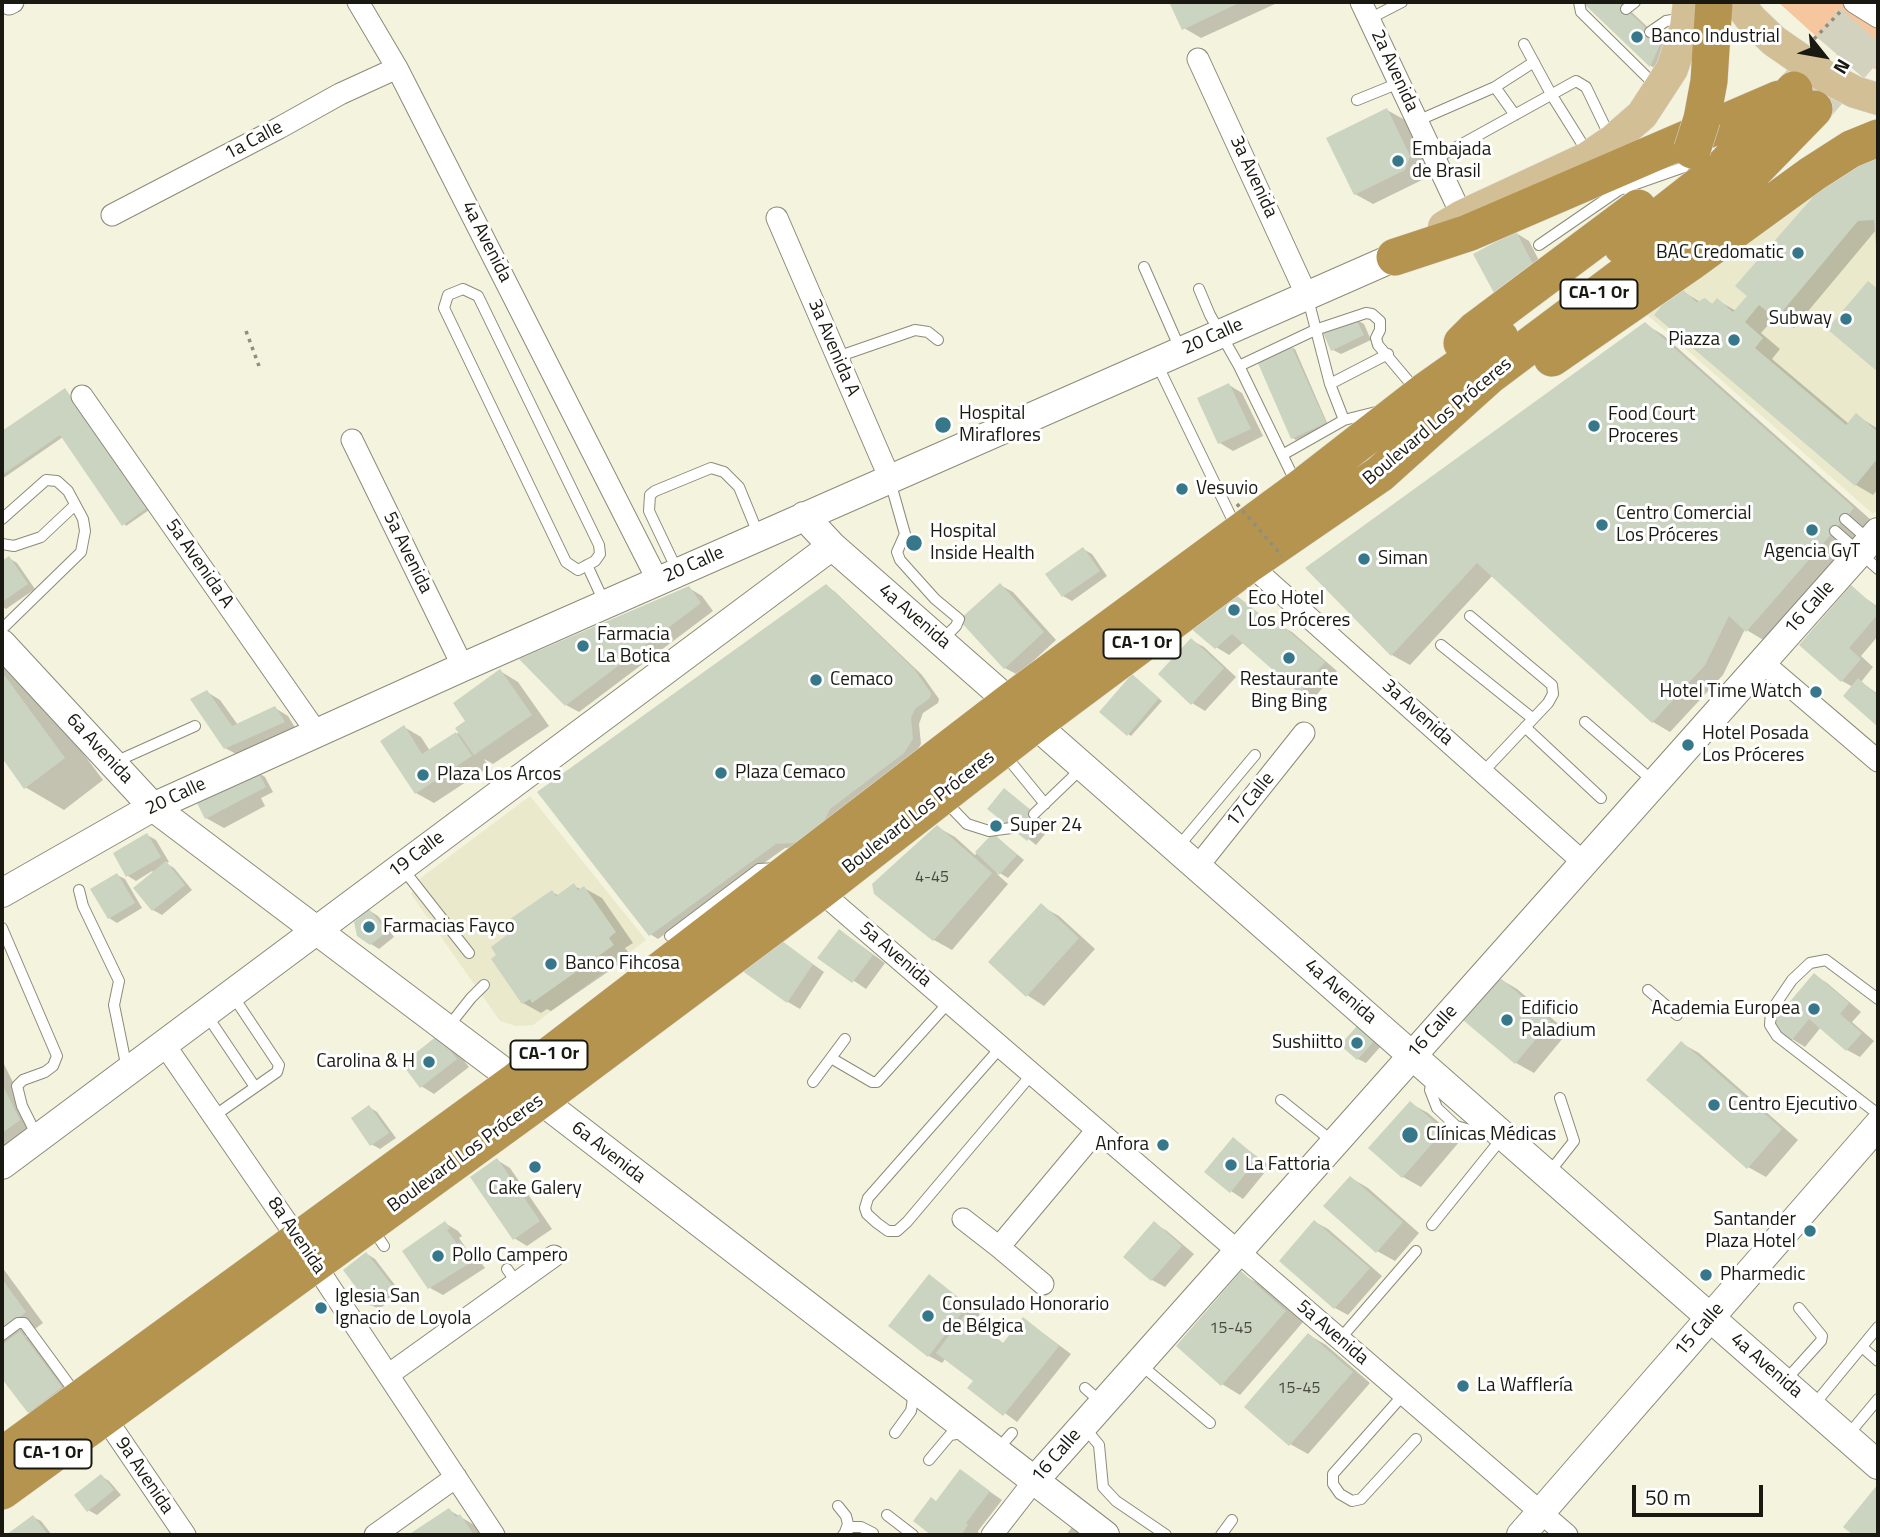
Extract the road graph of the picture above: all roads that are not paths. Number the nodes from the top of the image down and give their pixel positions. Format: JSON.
{"nodes":[{"id":1,"x":358,"y":2,"type":"edge"},
{"id":2,"x":1402,"y":2,"type":"edge"},
{"id":3,"x":1579,"y":2,"type":"edge"},
{"id":4,"x":1738,"y":2,"type":"edge"},
{"id":5,"x":1854,"y":2,"type":"edge"},
{"id":6,"x":1697,"y":7,"type":"edge"},
{"id":7,"x":1365,"y":10,"type":"edge"},
{"id":8,"x":1878,"y":17,"type":"edge"},
{"id":9,"x":1650,"y":32,"type":"dead end"},
{"id":10,"x":1524,"y":44,"type":"dead end"},
{"id":11,"x":1198,"y":59,"type":"dead end"},
{"id":12,"x":1534,"y":62,"type":"junction"},
{"id":13,"x":397,"y":68,"type":"junction"},
{"id":14,"x":1399,"y":83,"type":"junction"},
{"id":15,"x":1495,"y":87,"type":"junction"},
{"id":16,"x":1660,"y":89,"type":"junction"},
{"id":17,"x":1551,"y":94,"type":"junction"},
{"id":18,"x":1799,"y":98,"type":"junction"},
{"id":19,"x":1878,"y":99,"type":"edge"},
{"id":20,"x":1357,"y":100,"type":"dead end"},
{"id":21,"x":1515,"y":114,"type":"junction"},
{"id":22,"x":1417,"y":121,"type":"junction"},
{"id":23,"x":1878,"y":138,"type":"edge"},
{"id":24,"x":1600,"y":150,"type":"junction"},
{"id":25,"x":1435,"y":159,"type":"junction"},
{"id":26,"x":1632,"y":198,"type":"junction"},
{"id":27,"x":112,"y":215,"type":"dead end"},
{"id":28,"x":1462,"y":216,"type":"junction"},
{"id":29,"x":777,"y":218,"type":"dead end"},
{"id":30,"x":1539,"y":245,"type":"dead end"},
{"id":31,"x":1395,"y":257,"type":"junction"},
{"id":32,"x":1144,"y":267,"type":"dead end"},
{"id":33,"x":1199,"y":289,"type":"dead end"},
{"id":34,"x":1307,"y":296,"type":"junction"},
{"id":35,"x":1315,"y":330,"type":"junction"},
{"id":36,"x":1222,"y":333,"type":"junction"},
{"id":37,"x":938,"y":340,"type":"dead end"},
{"id":38,"x":1388,"y":354,"type":"junction"},
{"id":39,"x":836,"y":357,"type":"junction"},
{"id":40,"x":1168,"y":357,"type":"junction"},
{"id":41,"x":1239,"y":366,"type":"junction"},
{"id":42,"x":1330,"y":384,"type":"junction"},
{"id":43,"x":82,"y":396,"type":"dead end"},
{"id":44,"x":1417,"y":397,"type":"junction"},
{"id":45,"x":1344,"y":420,"type":"junction"},
{"id":46,"x":352,"y":440,"type":"dead end"},
{"id":47,"x":1283,"y":454,"type":"junction"},
{"id":48,"x":1380,"y":474,"type":"junction"},
{"id":49,"x":890,"y":479,"type":"junction"},
{"id":50,"x":1298,"y":489,"type":"junction"},
{"id":51,"x":75,"y":505,"type":"junction"},
{"id":52,"x":804,"y":516,"type":"junction"},
{"id":53,"x":2,"y":519,"type":"edge"},
{"id":54,"x":1845,"y":519,"type":"dead end"},
{"id":55,"x":1835,"y":531,"type":"dead end"},
{"id":56,"x":759,"y":536,"type":"junction"},
{"id":57,"x":1252,"y":539,"type":"junction"},
{"id":58,"x":2,"y":544,"type":"edge"},
{"id":59,"x":832,"y":546,"type":"junction"},
{"id":60,"x":1872,"y":548,"type":"edge"},
{"id":61,"x":587,"y":565,"type":"junction"},
{"id":62,"x":661,"y":571,"type":"junction"},
{"id":63,"x":605,"y":604,"type":"junction"},
{"id":64,"x":1470,"y":616,"type":"dead end"},
{"id":65,"x":2,"y":629,"type":"edge"},
{"id":66,"x":941,"y":641,"type":"junction"},
{"id":67,"x":2,"y":644,"type":"edge"},
{"id":68,"x":1441,"y":645,"type":"dead end"},
{"id":69,"x":1762,"y":662,"type":"junction"},
{"id":70,"x":463,"y":667,"type":"junction"},
{"id":71,"x":1023,"y":712,"type":"junction"},
{"id":72,"x":1532,"y":718,"type":"junction"},
{"id":73,"x":1585,"y":722,"type":"dead end"},
{"id":74,"x":195,"y":726,"type":"dead end"},
{"id":75,"x":1525,"y":727,"type":"junction"},
{"id":76,"x":317,"y":733,"type":"junction"},
{"id":77,"x":1304,"y":733,"type":"dead end"},
{"id":78,"x":1001,"y":750,"type":"junction"},
{"id":79,"x":1255,"y":755,"type":"dead end"},
{"id":80,"x":1878,"y":761,"type":"edge"},
{"id":81,"x":112,"y":763,"type":"junction"},
{"id":82,"x":1084,"y":766,"type":"junction"},
{"id":83,"x":1483,"y":772,"type":"junction"},
{"id":84,"x":1655,"y":783,"type":"junction"},
{"id":85,"x":941,"y":796,"type":"junction"},
{"id":86,"x":1601,"y":798,"type":"dead end"},
{"id":87,"x":1045,"y":804,"type":"junction"},
{"id":88,"x":153,"y":807,"type":"junction"},
{"id":89,"x":1034,"y":814,"type":"dead end"},
{"id":90,"x":1011,"y":828,"type":"dead end"},
{"id":91,"x":1187,"y":857,"type":"junction"},
{"id":92,"x":1584,"y":863,"type":"junction"},
{"id":93,"x":402,"y":867,"type":"junction"},
{"id":94,"x":808,"y":879,"type":"junction"},
{"id":95,"x":79,"y":890,"type":"dead end"},
{"id":96,"x":2,"y":893,"type":"edge"},
{"id":97,"x":2,"y":928,"type":"edge"},
{"id":98,"x":318,"y":929,"type":"junction"},
{"id":99,"x":670,"y":936,"type":"dead end"},
{"id":100,"x":469,"y":953,"type":"dead end"},
{"id":101,"x":484,"y":985,"type":"dead end"},
{"id":102,"x":1648,"y":990,"type":"dead end"},
{"id":103,"x":231,"y":994,"type":"junction"},
{"id":104,"x":1878,"y":999,"type":"edge"},
{"id":105,"x":949,"y":1002,"type":"junction"},
{"id":106,"x":206,"y":1013,"type":"junction"},
{"id":107,"x":1677,"y":1015,"type":"dead end"},
{"id":108,"x":446,"y":1029,"type":"junction"},
{"id":109,"x":845,"y":1039,"type":"dead end"},
{"id":110,"x":164,"y":1044,"type":"junction"},
{"id":111,"x":1001,"y":1047,"type":"junction"},
{"id":112,"x":831,"y":1058,"type":"junction"},
{"id":113,"x":1423,"y":1064,"type":"junction"},
{"id":114,"x":127,"y":1072,"type":"junction"},
{"id":115,"x":1032,"y":1074,"type":"junction"},
{"id":116,"x":813,"y":1082,"type":"dead end"},
{"id":117,"x":255,"y":1087,"type":"junction"},
{"id":118,"x":528,"y":1090,"type":"junction"},
{"id":119,"x":1560,"y":1098,"type":"dead end"},
{"id":120,"x":1281,"y":1100,"type":"dead end"},
{"id":121,"x":1878,"y":1114,"type":"edge"},
{"id":122,"x":214,"y":1116,"type":"junction"},
{"id":123,"x":1878,"y":1125,"type":"edge"},
{"id":124,"x":1097,"y":1130,"type":"junction"},
{"id":125,"x":1499,"y":1131,"type":"junction"},
{"id":126,"x":38,"y":1138,"type":"junction"},
{"id":127,"x":1335,"y":1143,"type":"junction"},
{"id":128,"x":2,"y":1165,"type":"edge"},
{"id":129,"x":1548,"y":1174,"type":"junction"},
{"id":130,"x":963,"y":1219,"type":"dead end"},
{"id":131,"x":1432,"y":1225,"type":"dead end"},
{"id":132,"x":999,"y":1247,"type":"junction"},
{"id":133,"x":307,"y":1251,"type":"junction"},
{"id":134,"x":1416,"y":1251,"type":"dead end"},
{"id":135,"x":1238,"y":1252,"type":"junction"},
{"id":136,"x":554,"y":1256,"type":"dead end"},
{"id":137,"x":1043,"y":1284,"type":"dead end"},
{"id":138,"x":1799,"y":1308,"type":"dead end"},
{"id":139,"x":1711,"y":1318,"type":"junction"},
{"id":140,"x":1878,"y":1326,"type":"edge"},
{"id":141,"x":2,"y":1335,"type":"edge"},
{"id":142,"x":1340,"y":1339,"type":"junction"},
{"id":143,"x":1862,"y":1347,"type":"junction"},
{"id":144,"x":1878,"y":1361,"type":"edge"},
{"id":145,"x":1139,"y":1363,"type":"junction"},
{"id":146,"x":388,"y":1375,"type":"junction"},
{"id":147,"x":1784,"y":1382,"type":"junction"},
{"id":148,"x":914,"y":1390,"type":"junction"},
{"id":149,"x":1404,"y":1394,"type":"junction"},
{"id":150,"x":1878,"y":1399,"type":"edge"},
{"id":151,"x":1812,"y":1407,"type":"junction"},
{"id":152,"x":92,"y":1408,"type":"junction"},
{"id":153,"x":1210,"y":1423,"type":"dead end"},
{"id":154,"x":1083,"y":1426,"type":"junction"},
{"id":155,"x":969,"y":1432,"type":"junction"},
{"id":156,"x":895,"y":1433,"type":"dead end"},
{"id":157,"x":1846,"y":1437,"type":"junction"},
{"id":158,"x":1416,"y":1438,"type":"dead end"},
{"id":159,"x":2,"y":1456,"type":"edge"},
{"id":160,"x":929,"y":1460,"type":"dead end"},
{"id":161,"x":1878,"y":1465,"type":"edge"},
{"id":162,"x":456,"y":1477,"type":"junction"},
{"id":163,"x":1034,"y":1481,"type":"junction"},
{"id":164,"x":2,"y":1491,"type":"edge"},
{"id":165,"x":838,"y":1506,"type":"dead end"},
{"id":166,"x":1541,"y":1512,"type":"junction"},
{"id":167,"x":887,"y":1516,"type":"dead end"},
{"id":168,"x":1232,"y":1520,"type":"dead end"},
{"id":169,"x":844,"y":1534,"type":"edge"},
{"id":170,"x":873,"y":1534,"type":"edge"},
{"id":171,"x":185,"y":1535,"type":"edge"},
{"id":172,"x":375,"y":1535,"type":"edge"},
{"id":173,"x":494,"y":1535,"type":"edge"},
{"id":174,"x":913,"y":1535,"type":"edge"},
{"id":175,"x":992,"y":1535,"type":"edge"},
{"id":176,"x":1105,"y":1535,"type":"edge"},
{"id":177,"x":1166,"y":1535,"type":"edge"},
{"id":178,"x":1221,"y":1535,"type":"edge"},
{"id":179,"x":1521,"y":1535,"type":"edge"},
{"id":180,"x":1567,"y":1535,"type":"edge"}],
"edges":[{"from":1,"to":13,"type":"street","name":"4a Avenida"},
{"from":2,"to":7,"type":"lane"},
{"from":3,"to":16,"type":"lane"},
{"from":4,"to":19,"type":"main road"},
{"from":5,"to":8,"type":"street"},
{"from":6,"to":9,"type":"lane"},
{"from":6,"to":16,"type":"main road"},
{"from":6,"to":26,"type":"highway"},
{"from":7,"to":14,"type":"street","name":"2a Avenida"},
{"from":10,"to":12,"type":"lane"},
{"from":11,"to":34,"type":"street","name":"3a Avenida"},
{"from":12,"to":15,"type":"lane"},
{"from":12,"to":17,"type":"lane"},
{"from":13,"to":27,"type":"street","name":"1a Calle"},
{"from":13,"to":62,"type":"street","name":"4a Avenida"},
{"from":14,"to":20,"type":"lane"},
{"from":14,"to":22,"type":"street","name":"2a Avenida"},
{"from":15,"to":21,"type":"lane"},
{"from":15,"to":22,"type":"lane"},
{"from":16,"to":24,"type":"main road"},
{"from":17,"to":21,"type":"lane"},
{"from":17,"to":24,"type":"lane"},
{"from":17,"to":24,"type":"lane"},
{"from":18,"to":31,"type":"highway"},
{"from":18,"to":44,"type":"highway","name":"Boulevard Los Próceres","number":"CA-1 Or"},
{"from":18,"to":48,"type":"highway","name":"Boulevard Los Próceres","number":"CA-1 Or"},
{"from":21,"to":25,"type":"lane"},
{"from":22,"to":25,"type":"street","name":"2a Avenida"},
{"from":23,"to":48,"type":"highway"},
{"from":24,"to":28,"type":"main road"},
{"from":25,"to":28,"type":"street","name":"2a Avenida"},
{"from":26,"to":30,"type":"lane"},
{"from":26,"to":44,"type":"highway"},
{"from":28,"to":31,"type":"main road"},
{"from":29,"to":39,"type":"street","name":"3a Avenida A"},
{"from":31,"to":34,"type":"street","name":"20 Calle"},
{"from":32,"to":40,"type":"lane"},
{"from":33,"to":36,"type":"lane"},
{"from":34,"to":35,"type":"lane"},
{"from":34,"to":36,"type":"street","name":"20 Calle"},
{"from":35,"to":38,"type":"lane"},
{"from":35,"to":41,"type":"lane"},
{"from":35,"to":42,"type":"lane"},
{"from":36,"to":40,"type":"street","name":"20 Calle"},
{"from":36,"to":41,"type":"lane"},
{"from":37,"to":39,"type":"lane"},
{"from":38,"to":42,"type":"lane"},
{"from":38,"to":44,"type":"lane"},
{"from":39,"to":49,"type":"street","name":"3a Avenida A"},
{"from":40,"to":49,"type":"street","name":"20 Calle"},
{"from":40,"to":57,"type":"lane"},
{"from":41,"to":47,"type":"lane"},
{"from":42,"to":45,"type":"lane"},
{"from":43,"to":76,"type":"street","name":"5a Avenida A"},
{"from":44,"to":45,"type":"lane"},
{"from":44,"to":50,"type":"highway","name":"Boulevard Los Próceres","number":"CA-1 Or"},
{"from":45,"to":47,"type":"lane"},
{"from":46,"to":70,"type":"street","name":"5a Avenida"},
{"from":47,"to":50,"type":"lane"},
{"from":48,"to":57,"type":"highway","name":"Boulevard Los Próceres","number":"CA-1 Or"},
{"from":49,"to":52,"type":"street","name":"20 Calle"},
{"from":49,"to":66,"type":"lane"},
{"from":50,"to":57,"type":"highway","name":"Boulevard Los Próceres","number":"CA-1 Or"},
{"from":51,"to":53,"type":"lane"},
{"from":51,"to":58,"type":"lane"},
{"from":51,"to":65,"type":"lane"},
{"from":52,"to":56,"type":"street","name":"20 Calle"},
{"from":52,"to":59,"type":"street","name":"4a Avenida"},
{"from":54,"to":60,"type":"lane"},
{"from":55,"to":60,"type":"lane"},
{"from":56,"to":62,"type":"street","name":"20 Calle"},
{"from":56,"to":62,"type":"lane"},
{"from":57,"to":71,"type":"highway","name":"Boulevard Los Próceres","number":"CA-1 Or"},
{"from":57,"to":83,"type":"street","name":"3a Avenida"},
{"from":59,"to":66,"type":"street","name":"4a Avenida"},
{"from":59,"to":93,"type":"street","name":"19 Calle"},
{"from":60,"to":69,"type":"street","name":"16 Calle"},
{"from":61,"to":61,"type":"lane"},
{"from":61,"to":63,"type":"lane"},
{"from":62,"to":63,"type":"street","name":"20 Calle"},
{"from":63,"to":70,"type":"street","name":"20 Calle"},
{"from":64,"to":72,"type":"lane"},
{"from":66,"to":71,"type":"street","name":"4a Avenida"},
{"from":67,"to":81,"type":"street","name":"6a Avenida"},
{"from":68,"to":72,"type":"lane"},
{"from":69,"to":80,"type":"street"},
{"from":69,"to":84,"type":"street","name":"16 Calle"},
{"from":70,"to":76,"type":"street","name":"20 Calle"},
{"from":71,"to":78,"type":"highway","name":"Boulevard Los Próceres","number":"CA-1 Or"},
{"from":71,"to":82,"type":"street","name":"4a Avenida"},
{"from":71,"to":94,"type":"highway","name":"Boulevard Los Próceres","number":"CA-1 Or"},
{"from":72,"to":75,"type":"lane"},
{"from":73,"to":84,"type":"lane"},
{"from":74,"to":81,"type":"lane"},
{"from":75,"to":83,"type":"lane"},
{"from":75,"to":86,"type":"lane"},
{"from":76,"to":88,"type":"street","name":"20 Calle"},
{"from":77,"to":91,"type":"street","name":"17 Calle"},
{"from":78,"to":85,"type":"highway","name":"Boulevard Los Próceres","number":"CA-1 Or"},
{"from":78,"to":87,"type":"lane"},
{"from":79,"to":91,"type":"lane"},
{"from":81,"to":88,"type":"street","name":"6a Avenida"},
{"from":82,"to":87,"type":"lane"},
{"from":82,"to":91,"type":"street","name":"4a Avenida"},
{"from":83,"to":92,"type":"street","name":"3a Avenida"},
{"from":84,"to":92,"type":"street","name":"16 Calle"},
{"from":85,"to":90,"type":"lane"},
{"from":85,"to":94,"type":"highway","name":"Boulevard Los Próceres","number":"CA-1 Or"},
{"from":87,"to":89,"type":"lane"},
{"from":88,"to":96,"type":"street","name":"20 Calle"},
{"from":88,"to":98,"type":"street","name":"6a Avenida"},
{"from":91,"to":113,"type":"street","name":"4a Avenida"},
{"from":92,"to":113,"type":"street","name":"16 Calle"},
{"from":93,"to":98,"type":"street","name":"19 Calle"},
{"from":93,"to":100,"type":"lane"},
{"from":94,"to":99,"type":"lane"},
{"from":94,"to":105,"type":"street","name":"5a Avenida"},
{"from":94,"to":118,"type":"highway","name":"Boulevard Los Próceres","number":"CA-1 Or"},
{"from":95,"to":114,"type":"lane"},
{"from":97,"to":126,"type":"lane"},
{"from":98,"to":103,"type":"street","name":"19 Calle"},
{"from":98,"to":108,"type":"street","name":"6a Avenida"},
{"from":101,"to":108,"type":"lane"},
{"from":102,"to":107,"type":"lane"},
{"from":103,"to":106,"type":"street","name":"19 Calle"},
{"from":103,"to":117,"type":"lane"},
{"from":104,"to":121,"type":"lane"},
{"from":105,"to":111,"type":"street","name":"5a Avenida"},
{"from":105,"to":112,"type":"lane"},
{"from":106,"to":110,"type":"street","name":"19 Calle"},
{"from":106,"to":117,"type":"lane"},
{"from":108,"to":118,"type":"street","name":"6a Avenida"},
{"from":109,"to":112,"type":"lane"},
{"from":110,"to":114,"type":"street","name":"19 Calle"},
{"from":110,"to":122,"type":"street","name":"8a Avenida"},
{"from":111,"to":115,"type":"street","name":"5a Avenida"},
{"from":111,"to":115,"type":"lane"},
{"from":112,"to":116,"type":"lane"},
{"from":113,"to":125,"type":"street","name":"4a Avenida"},
{"from":113,"to":127,"type":"street","name":"16 Calle"},
{"from":114,"to":126,"type":"street","name":"19 Calle"},
{"from":115,"to":124,"type":"street","name":"5a Avenida"},
{"from":117,"to":122,"type":"lane"},
{"from":118,"to":133,"type":"highway","name":"Boulevard Los Próceres","number":"CA-1 Or"},
{"from":118,"to":133,"type":"highway","name":"Boulevard Los Próceres","number":"CA-1 Or"},
{"from":118,"to":148,"type":"street","name":"6a Avenida"},
{"from":119,"to":129,"type":"lane"},
{"from":120,"to":127,"type":"lane"},
{"from":122,"to":133,"type":"street","name":"8a Avenida"},
{"from":123,"to":139,"type":"street","name":"15 Calle"},
{"from":124,"to":132,"type":"street"},
{"from":124,"to":135,"type":"street","name":"5a Avenida"},
{"from":125,"to":129,"type":"street","name":"4a Avenida"},
{"from":125,"to":131,"type":"lane"},
{"from":126,"to":128,"type":"street","name":"19 Calle"},
{"from":127,"to":135,"type":"street","name":"16 Calle"},
{"from":129,"to":139,"type":"street","name":"4a Avenida"},
{"from":130,"to":132,"type":"street"},
{"from":132,"to":137,"type":"street"},
{"from":133,"to":146,"type":"street","name":"8a Avenida"},
{"from":133,"to":152,"type":"highway","name":"Boulevard Los Próceres","number":"CA-1 Or"},
{"from":134,"to":142,"type":"lane"},
{"from":135,"to":142,"type":"street","name":"5a Avenida"},
{"from":135,"to":145,"type":"street","name":"16 Calle"},
{"from":136,"to":146,"type":"street"},
{"from":138,"to":147,"type":"lane"},
{"from":139,"to":147,"type":"street","name":"4a Avenida"},
{"from":139,"to":166,"type":"street","name":"15 Calle"},
{"from":140,"to":143,"type":"lane"},
{"from":141,"to":152,"type":"lane"},
{"from":142,"to":149,"type":"street","name":"5a Avenida"},
{"from":143,"to":144,"type":"lane"},
{"from":143,"to":151,"type":"lane"},
{"from":145,"to":153,"type":"lane"},
{"from":145,"to":154,"type":"street","name":"16 Calle"},
{"from":146,"to":162,"type":"street","name":"8a Avenida"},
{"from":147,"to":151,"type":"street","name":"4a Avenida"},
{"from":148,"to":155,"type":"street","name":"6a Avenida"},
{"from":148,"to":156,"type":"lane"},
{"from":149,"to":158,"type":"lane"},
{"from":149,"to":166,"type":"street","name":"5a Avenida"},
{"from":150,"to":157,"type":"lane"},
{"from":151,"to":157,"type":"street","name":"4a Avenida"},
{"from":152,"to":159,"type":"highway","name":"Boulevard Los Próceres","number":"CA-1 Or"},
{"from":152,"to":164,"type":"highway","name":"Boulevard Los Próceres","number":"CA-1 Or"},
{"from":152,"to":171,"type":"street","name":"9a Avenida"},
{"from":154,"to":163,"type":"street","name":"16 Calle"},
{"from":154,"to":177,"type":"lane"},
{"from":155,"to":160,"type":"lane"},
{"from":155,"to":163,"type":"street","name":"6a Avenida"},
{"from":157,"to":161,"type":"street","name":"4a Avenida"},
{"from":162,"to":172,"type":"street"},
{"from":162,"to":173,"type":"street","name":"8a Avenida"},
{"from":163,"to":175,"type":"street","name":"16 Calle"},
{"from":163,"to":176,"type":"street","name":"6a Avenida"},
{"from":165,"to":169,"type":"lane"},
{"from":166,"to":179,"type":"street","name":"15 Calle"},
{"from":166,"to":180,"type":"street","name":"5a Avenida"},
{"from":167,"to":174,"type":"lane"},
{"from":168,"to":178,"type":"lane"},
{"from":169,"to":170,"type":"lane"}]}
